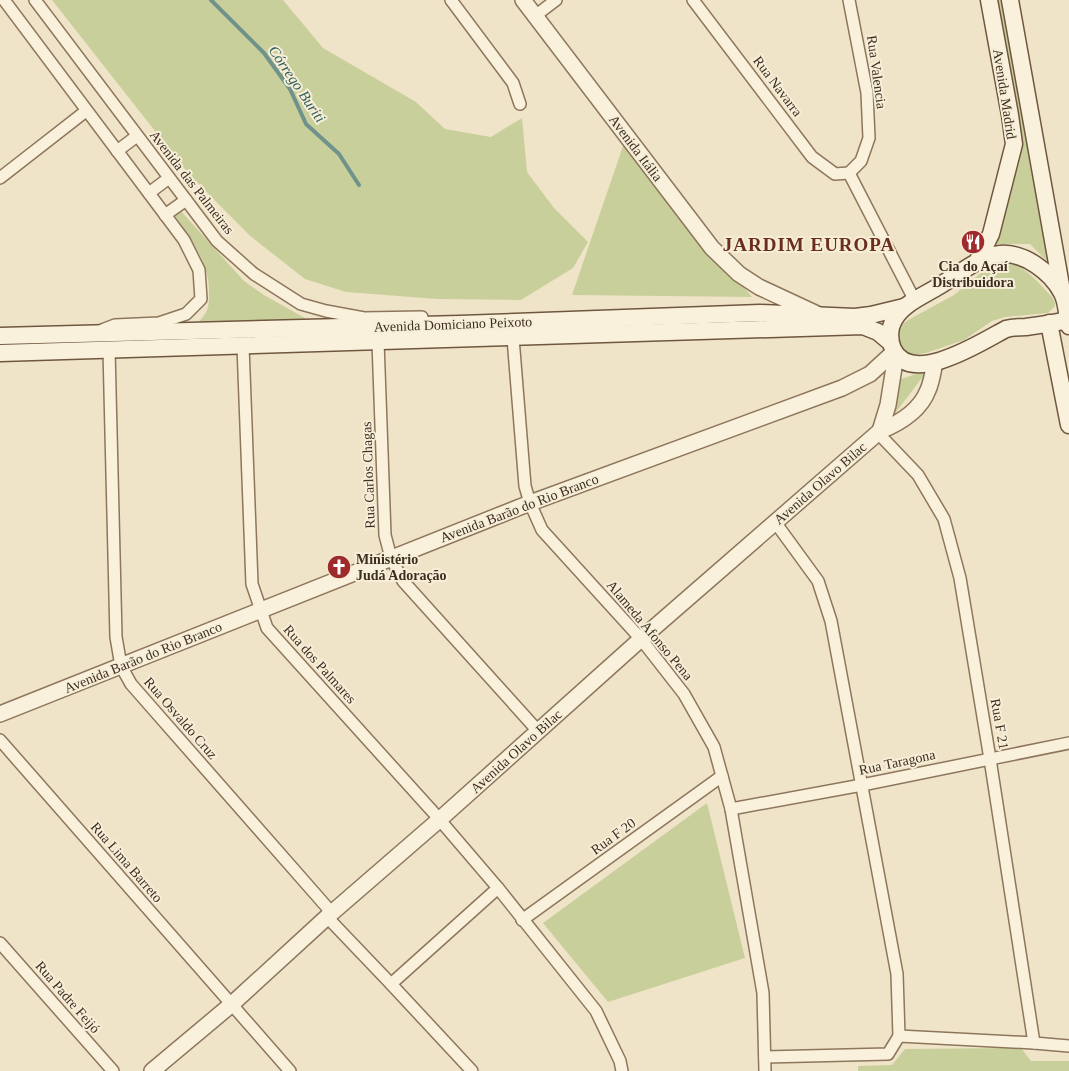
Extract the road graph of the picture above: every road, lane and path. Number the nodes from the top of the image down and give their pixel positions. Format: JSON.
{"nodes":[{"id":1,"x":35,"y":0,"type":"edge"},
{"id":2,"x":451,"y":0,"type":"edge"},
{"id":3,"x":523,"y":0,"type":"edge"},
{"id":4,"x":556,"y":0,"type":"edge"},
{"id":5,"x":694,"y":0,"type":"edge"},
{"id":6,"x":849,"y":0,"type":"edge"},
{"id":7,"x":989,"y":0,"type":"edge"},
{"id":8,"x":1010,"y":0,"type":"edge"},
{"id":9,"x":3,"y":4,"type":"edge"},
{"id":10,"x":535,"y":16,"type":"junction"},
{"id":11,"x":520,"y":104,"type":"dead end"},
{"id":12,"x":86,"y":111,"type":"junction"},
{"id":13,"x":137,"y":136,"type":"junction"},
{"id":14,"x":116,"y":151,"type":"junction"},
{"id":15,"x":849,"y":173,"type":"junction"},
{"id":16,"x":0,"y":178,"type":"edge"},
{"id":17,"x":169,"y":178,"type":"junction"},
{"id":18,"x":149,"y":193,"type":"junction"},
{"id":19,"x":186,"y":200,"type":"junction"},
{"id":20,"x":165,"y":215,"type":"junction"},
{"id":21,"x":977,"y":262,"type":"junction"},
{"id":22,"x":759,"y":287,"type":"junction"},
{"id":23,"x":1066,"y":293,"type":"edge"},
{"id":24,"x":910,"y":304,"type":"junction"},
{"id":25,"x":760,"y":313,"type":"junction"},
{"id":26,"x":817,"y":314,"type":"junction"},
{"id":27,"x":1069,"y":322,"type":"edge"},
{"id":28,"x":1049,"y":323,"type":"junction"},
{"id":29,"x":460,"y":324,"type":"junction"},
{"id":30,"x":96,"y":333,"type":"junction"},
{"id":31,"x":0,"y":336,"type":"edge"},
{"id":32,"x":513,"y":338,"type":"junction"},
{"id":33,"x":378,"y":342,"type":"junction"},
{"id":34,"x":243,"y":346,"type":"junction"},
{"id":35,"x":894,"y":349,"type":"junction"},
{"id":36,"x":109,"y":350,"type":"junction"},
{"id":37,"x":0,"y":353,"type":"edge"},
{"id":38,"x":935,"y":362,"type":"junction"},
{"id":39,"x":1069,"y":425,"type":"edge"},
{"id":40,"x":879,"y":432,"type":"junction"},
{"id":41,"x":530,"y":503,"type":"junction"},
{"id":42,"x":775,"y":522,"type":"junction"},
{"id":43,"x":391,"y":558,"type":"junction"},
{"id":44,"x":260,"y":611,"type":"junction"},
{"id":45,"x":641,"y":639,"type":"junction"},
{"id":46,"x":121,"y":666,"type":"junction"},
{"id":47,"x":0,"y":714,"type":"edge"},
{"id":48,"x":538,"y":731,"type":"junction"},
{"id":49,"x":0,"y":740,"type":"edge"},
{"id":50,"x":1069,"y":743,"type":"edge"},
{"id":51,"x":990,"y":759,"type":"junction"},
{"id":52,"x":722,"y":776,"type":"junction"},
{"id":53,"x":862,"y":785,"type":"junction"},
{"id":54,"x":731,"y":809,"type":"junction"},
{"id":55,"x":440,"y":820,"type":"junction"},
{"id":56,"x":498,"y":888,"type":"junction"},
{"id":57,"x":330,"y":915,"type":"junction"},
{"id":58,"x":522,"y":920,"type":"junction"},
{"id":59,"x":0,"y":943,"type":"edge"},
{"id":60,"x":391,"y":984,"type":"junction"},
{"id":61,"x":232,"y":1004,"type":"junction"},
{"id":62,"x":899,"y":1036,"type":"junction"},
{"id":63,"x":1034,"y":1043,"type":"junction"},
{"id":64,"x":1069,"y":1046,"type":"edge"},
{"id":65,"x":765,"y":1057,"type":"junction"},
{"id":66,"x":113,"y":1071,"type":"edge"},
{"id":67,"x":152,"y":1071,"type":"edge"},
{"id":68,"x":290,"y":1071,"type":"edge"},
{"id":69,"x":472,"y":1071,"type":"edge"},
{"id":70,"x":622,"y":1071,"type":"edge"},
{"id":71,"x":765,"y":1071,"type":"edge"}],
"edges":[{"from":1,"to":13,"type":"street","name":"Avenida das Palmeiras"},
{"from":2,"to":11,"type":"street"},
{"from":3,"to":10,"type":"street","name":"Avenida Itália"},
{"from":4,"to":10,"type":"street"},
{"from":5,"to":15,"type":"street","name":"Rua Navarra"},
{"from":6,"to":15,"type":"street","name":"Rua Valencia"},
{"from":7,"to":21,"type":"main road","name":"Avenida Madrid"},
{"from":8,"to":23,"type":"main road","name":"Avenida Madrid"},
{"from":9,"to":12,"type":"street"},
{"from":10,"to":22,"type":"street","name":"Avenida Itália"},
{"from":12,"to":14,"type":"street"},
{"from":12,"to":16,"type":"street"},
{"from":13,"to":14,"type":"street"},
{"from":13,"to":17,"type":"street","name":"Avenida das Palmeiras"},
{"from":14,"to":18,"type":"street"},
{"from":15,"to":24,"type":"street"},
{"from":17,"to":18,"type":"street"},
{"from":17,"to":19,"type":"street","name":"Avenida das Palmeiras"},
{"from":18,"to":20,"type":"street"},
{"from":19,"to":20,"type":"street"},
{"from":19,"to":29,"type":"street","name":"Avenida das Palmeiras"},
{"from":20,"to":30,"type":"street"},
{"from":21,"to":23,"type":"main road","name":"Avenida Madrid"},
{"from":21,"to":24,"type":"main road"},
{"from":22,"to":25,"type":"street"},
{"from":22,"to":26,"type":"street","name":"Avenida Itália"},
{"from":23,"to":27,"type":"main road","name":"Avenida Madrid"},
{"from":24,"to":26,"type":"main road","name":"Avenida Domiciano Peixoto"},
{"from":24,"to":35,"type":"main road"},
{"from":25,"to":26,"type":"main road","name":"Avenida Domiciano Peixoto"},
{"from":25,"to":29,"type":"main road","name":"Avenida Domiciano Peixoto"},
{"from":27,"to":28,"type":"main road"},
{"from":28,"to":38,"type":"main road"},
{"from":28,"to":39,"type":"main road"},
{"from":29,"to":30,"type":"main road","name":"Avenida Domiciano Peixoto"},
{"from":30,"to":31,"type":"main road","name":"Avenida Domiciano Peixoto"},
{"from":32,"to":33,"type":"main road","name":"Avenida Domiciano Peixoto"},
{"from":32,"to":35,"type":"main road","name":"Avenida Domiciano Peixoto"},
{"from":32,"to":41,"type":"street","name":"Alameda Afonso Pena"},
{"from":33,"to":34,"type":"main road","name":"Avenida Domiciano Peixoto"},
{"from":33,"to":43,"type":"street","name":"Rua Carlos Chagas"},
{"from":34,"to":36,"type":"main road","name":"Avenida Domiciano Peixoto"},
{"from":34,"to":44,"type":"street","name":"Rua dos Palmares"},
{"from":35,"to":38,"type":"main road","name":"Avenida Domiciano Peixoto"},
{"from":35,"to":40,"type":"street"},
{"from":35,"to":41,"type":"street","name":"Avenida Barão do Rio Branco"},
{"from":36,"to":37,"type":"main road","name":"Avenida Domiciano Peixoto"},
{"from":36,"to":46,"type":"street","name":"Rua Osvaldo Cruz"},
{"from":38,"to":40,"type":"street","name":"Avenida Olavo Bilac"},
{"from":40,"to":42,"type":"street","name":"Avenida Olavo Bilac"},
{"from":40,"to":51,"type":"street","name":"Rua F 21"},
{"from":41,"to":43,"type":"street","name":"Avenida Barão do Rio Branco"},
{"from":41,"to":45,"type":"street","name":"Alameda Afonso Pena"},
{"from":42,"to":45,"type":"street","name":"Avenida Olavo Bilac"},
{"from":42,"to":53,"type":"street"},
{"from":43,"to":44,"type":"street","name":"Avenida Barão do Rio Branco"},
{"from":43,"to":48,"type":"street","name":"Rua Carlos Chagas"},
{"from":44,"to":46,"type":"street","name":"Avenida Barão do Rio Branco"},
{"from":44,"to":55,"type":"street","name":"Rua dos Palmares"},
{"from":45,"to":48,"type":"street","name":"Avenida Olavo Bilac"},
{"from":45,"to":52,"type":"street","name":"Alameda Afonso Pena"},
{"from":46,"to":47,"type":"street","name":"Avenida Barão do Rio Branco"},
{"from":46,"to":57,"type":"street","name":"Rua Osvaldo Cruz"},
{"from":48,"to":55,"type":"street","name":"Avenida Olavo Bilac"},
{"from":49,"to":61,"type":"street","name":"Rua Lima Barreto"},
{"from":50,"to":51,"type":"street","name":"Rua Taragona"},
{"from":51,"to":53,"type":"street","name":"Rua Taragona"},
{"from":51,"to":63,"type":"street","name":"Rua F 21"},
{"from":52,"to":54,"type":"street","name":"Alameda Afonso Pena"},
{"from":52,"to":58,"type":"street","name":"Rua F 20"},
{"from":53,"to":54,"type":"street","name":"Rua Taragona"},
{"from":53,"to":62,"type":"street"},
{"from":54,"to":65,"type":"street","name":"Alameda Afonso Pena"},
{"from":55,"to":56,"type":"street"},
{"from":55,"to":57,"type":"street","name":"Avenida Olavo Bilac"},
{"from":56,"to":58,"type":"street"},
{"from":56,"to":60,"type":"street"},
{"from":57,"to":60,"type":"street"},
{"from":57,"to":61,"type":"street","name":"Avenida Olavo Bilac"},
{"from":58,"to":70,"type":"street"},
{"from":59,"to":66,"type":"street","name":"Rua Padre Feijó"},
{"from":60,"to":69,"type":"street"},
{"from":61,"to":67,"type":"street","name":"Avenida Olavo Bilac"},
{"from":61,"to":68,"type":"street","name":"Rua Lima Barreto"},
{"from":62,"to":63,"type":"street"},
{"from":62,"to":65,"type":"street"},
{"from":63,"to":64,"type":"street"},
{"from":65,"to":71,"type":"street","name":"Alameda Afonso Pena"}]}
